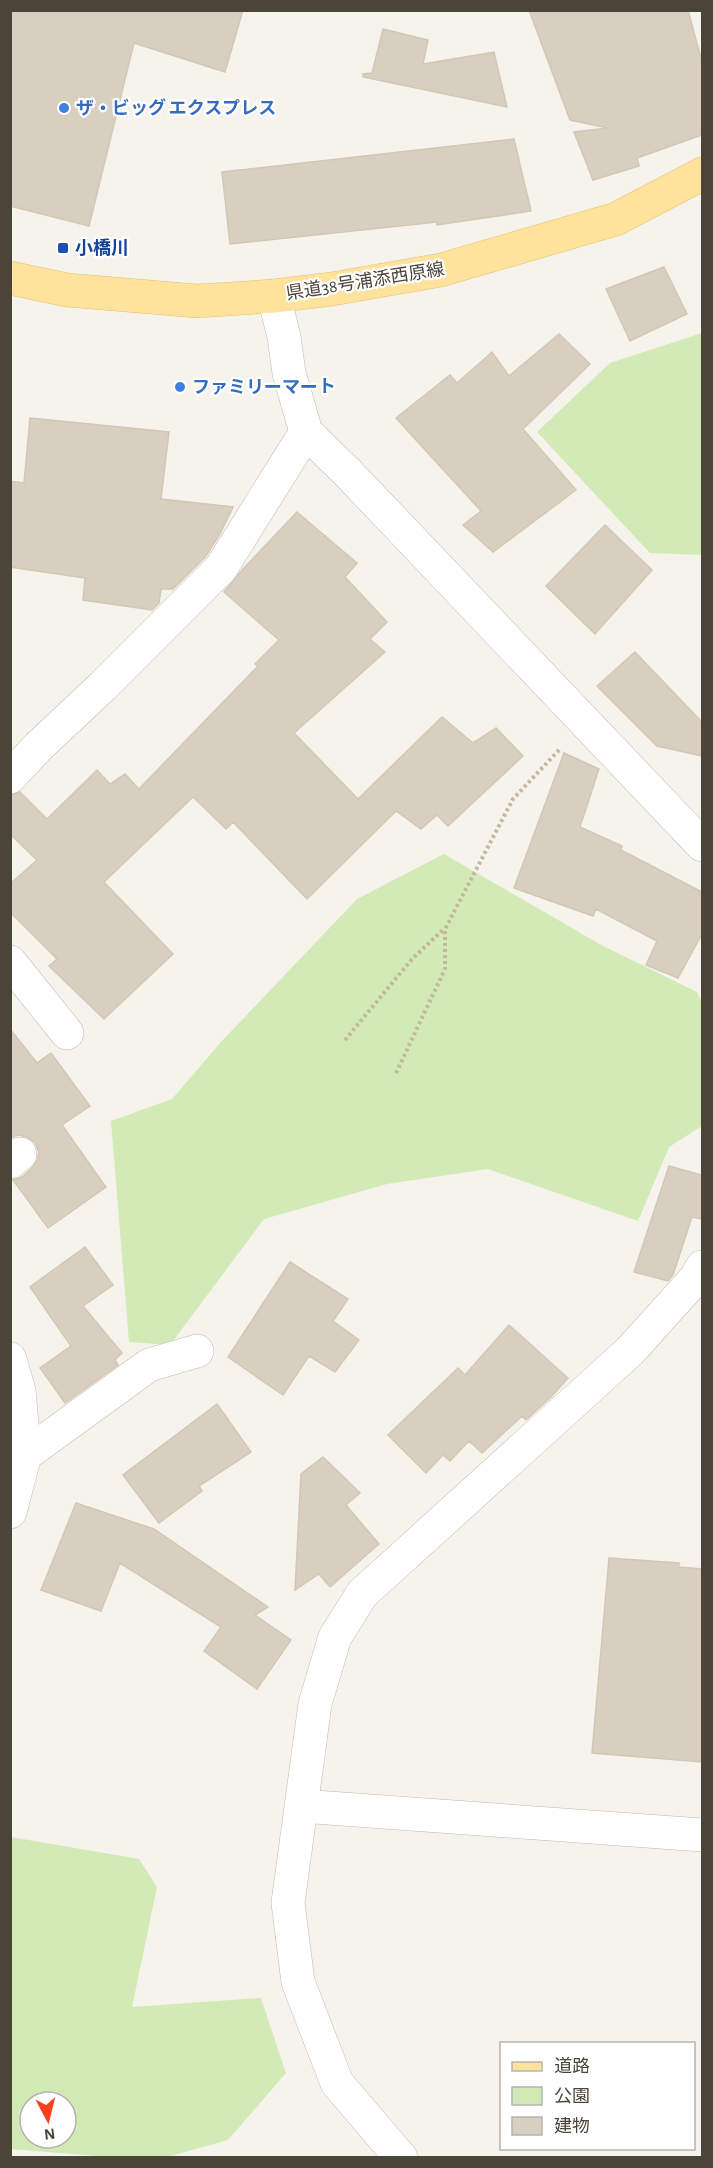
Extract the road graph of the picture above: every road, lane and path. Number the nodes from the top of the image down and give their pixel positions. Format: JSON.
{"nodes":[{"id":1,"x":702,"y":174,"type":"edge"},
{"id":2,"x":10,"y":278,"type":"edge"},
{"id":3,"x":274,"y":296,"type":"junction"},
{"id":4,"x":306,"y":432,"type":"junction"},
{"id":5,"x":585,"y":722,"type":"junction"},
{"id":6,"x":10,"y":777,"type":"edge"},
{"id":7,"x":702,"y":845,"type":"edge"},
{"id":8,"x":445,"y":929,"type":"junction"},
{"id":9,"x":10,"y":962,"type":"edge"},
{"id":10,"x":66,"y":1033,"type":"dead end"},
{"id":11,"x":345,"y":1040,"type":"dead end"},
{"id":12,"x":396,"y":1073,"type":"dead end"},
{"id":13,"x":702,"y":1267,"type":"edge"},
{"id":14,"x":196,"y":1351,"type":"dead end"},
{"id":15,"x":10,"y":1359,"type":"edge"},
{"id":16,"x":25,"y":1455,"type":"junction"},
{"id":17,"x":10,"y":1512,"type":"edge"},
{"id":18,"x":301,"y":1806,"type":"junction"},
{"id":19,"x":702,"y":1835,"type":"edge"},
{"id":20,"x":401,"y":2157,"type":"edge"}],
"edges":[{"from":1,"to":3,"type":"main road","name":"県道38号浦添西原線"},
{"from":2,"to":3,"type":"main road","name":"県道38号浦添西原線"},
{"from":3,"to":4,"type":"street"},
{"from":4,"to":5,"type":"street"},
{"from":4,"to":6,"type":"street"},
{"from":5,"to":7,"type":"street"},
{"from":5,"to":8,"type":"path"},
{"from":8,"to":11,"type":"path"},
{"from":8,"to":12,"type":"path"},
{"from":9,"to":10,"type":"street"},
{"from":13,"to":18,"type":"street"},
{"from":14,"to":16,"type":"street"},
{"from":15,"to":16,"type":"street"},
{"from":16,"to":17,"type":"street"},
{"from":18,"to":19,"type":"street"},
{"from":18,"to":20,"type":"street"}]}
